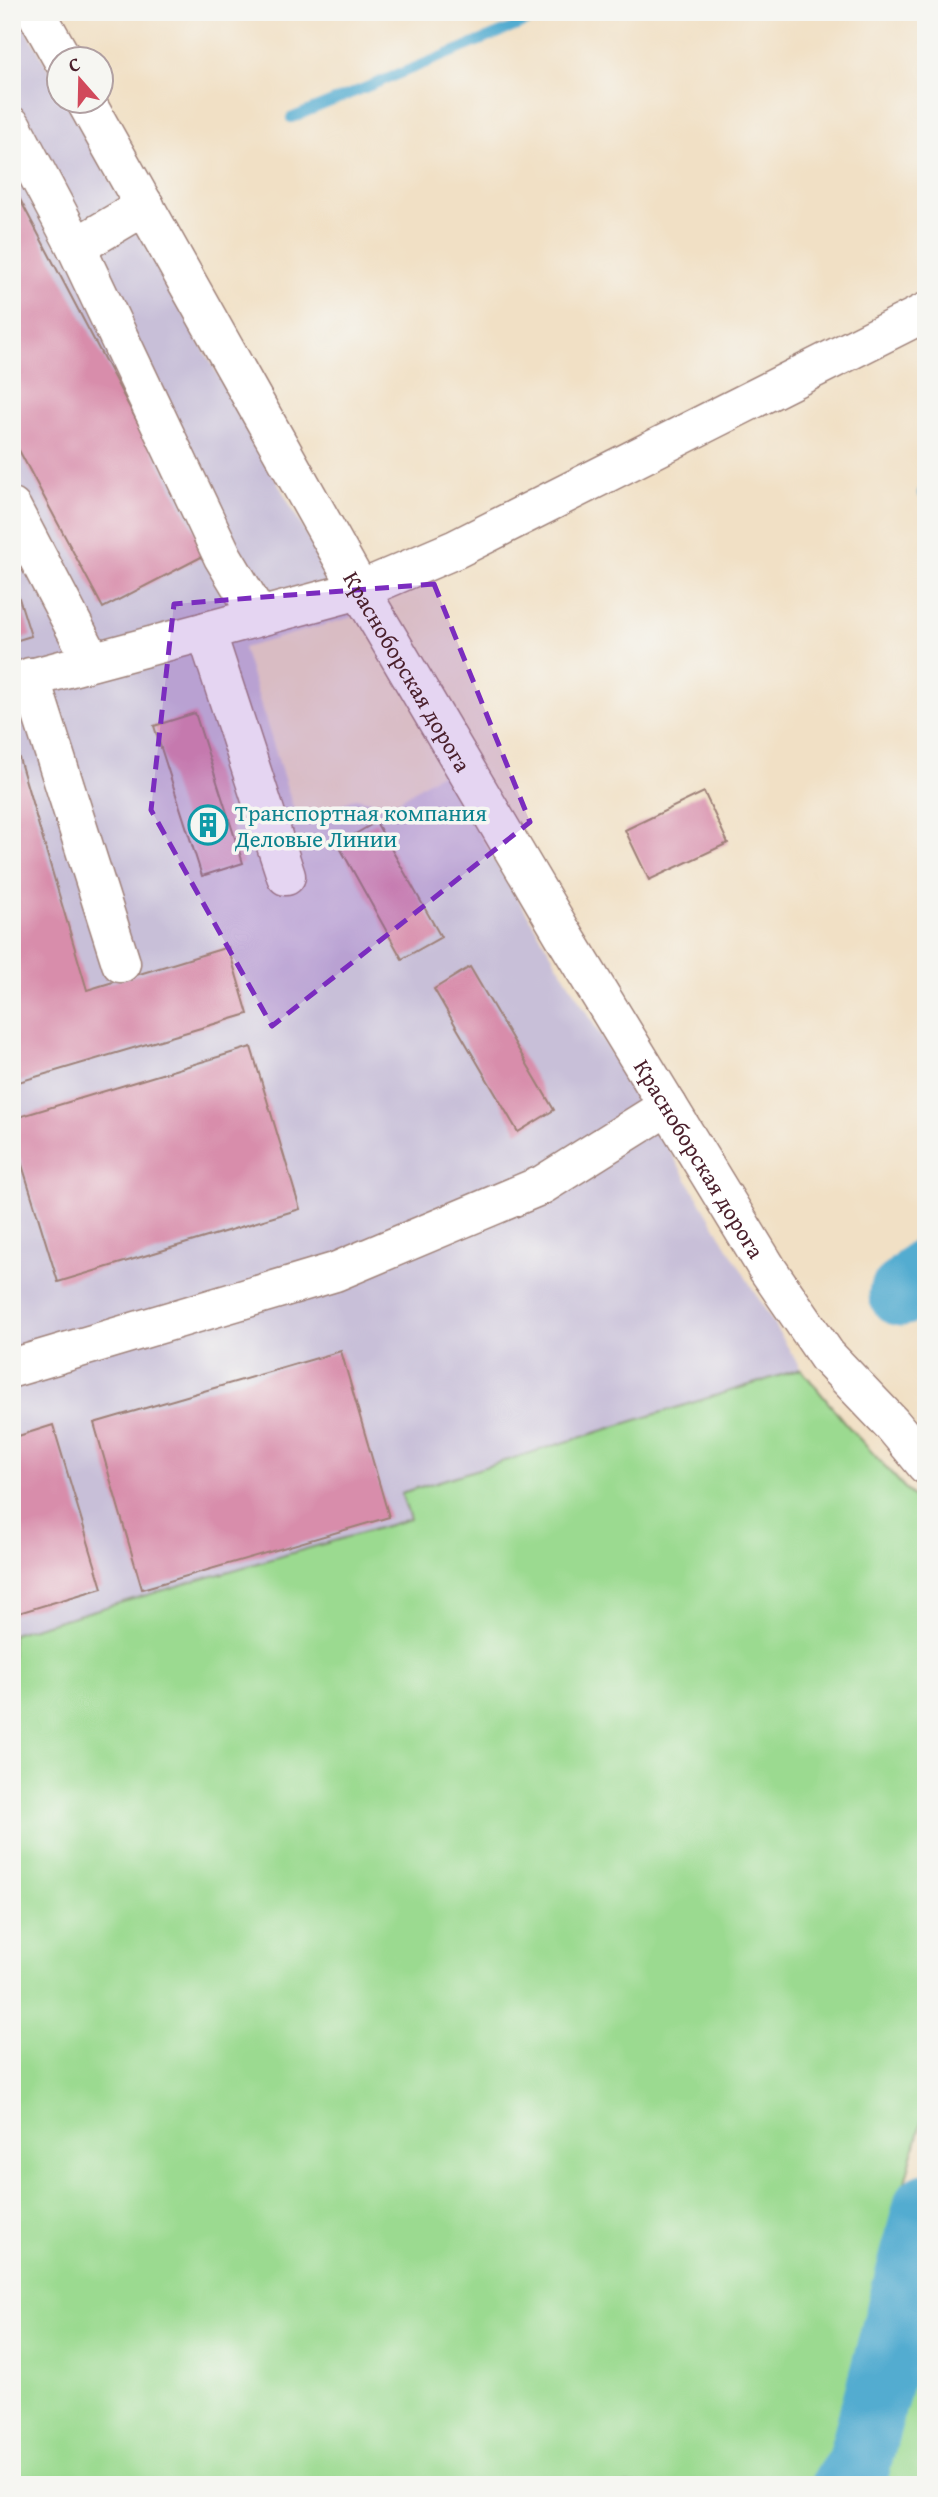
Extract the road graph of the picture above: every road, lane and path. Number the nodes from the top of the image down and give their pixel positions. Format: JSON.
{"nodes":[{"id":1,"x":36,"y":12,"type":"edge"},
{"id":2,"x":55,"y":46,"type":"edge"},
{"id":3,"x":94,"y":116,"type":"edge"},
{"id":4,"x":12,"y":126,"type":"edge"},
{"id":5,"x":145,"y":206,"type":"junction"},
{"id":6,"x":76,"y":247,"type":"junction"},
{"id":7,"x":926,"y":312,"type":"edge"},
{"id":8,"x":12,"y":508,"type":"edge"},
{"id":9,"x":360,"y":590,"type":"junction"},
{"id":10,"x":259,"y":617,"type":"junction"},
{"id":11,"x":206,"y":631,"type":"junction"},
{"id":12,"x":92,"y":661,"type":"junction"},
{"id":13,"x":21,"y":680,"type":"edge"},
{"id":14,"x":286,"y":876,"type":"dead end"},
{"id":15,"x":121,"y":963,"type":"dead end"},
{"id":16,"x":668,"y":1105,"type":"junction"},
{"id":17,"x":12,"y":1368,"type":"edge"},
{"id":18,"x":926,"y":1465,"type":"edge"}],
"edges":[{"from":1,"to":2,"type":"street"},
{"from":3,"to":5,"type":"street","name":"Красноборская дорога"},
{"from":4,"to":6,"type":"street"},
{"from":5,"to":6,"type":"street"},
{"from":5,"to":9,"type":"street","name":"Красноборская дорога"},
{"from":6,"to":10,"type":"street"},
{"from":7,"to":9,"type":"street"},
{"from":8,"to":12,"type":"street"},
{"from":9,"to":10,"type":"street"},
{"from":9,"to":16,"type":"street","name":"Красноборская дорога"},
{"from":10,"to":11,"type":"street"},
{"from":11,"to":12,"type":"street"},
{"from":11,"to":14,"type":"street"},
{"from":12,"to":13,"type":"street"},
{"from":13,"to":15,"type":"street"},
{"from":16,"to":17,"type":"street"},
{"from":16,"to":18,"type":"street","name":"Красноборская дорога"}]}
